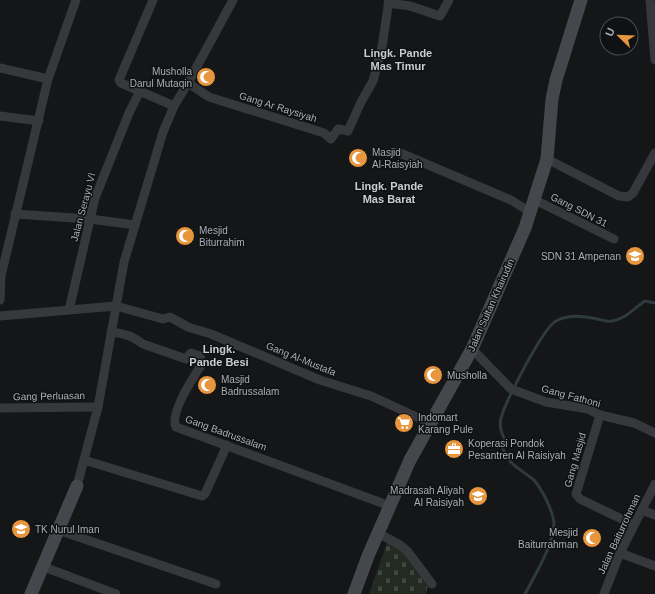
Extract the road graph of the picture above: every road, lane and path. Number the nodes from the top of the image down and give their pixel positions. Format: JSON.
{"nodes":[{"id":1,"x":76,"y":0,"type":"edge"},
{"id":2,"x":153,"y":0,"type":"edge"},
{"id":3,"x":233,"y":0,"type":"edge"},
{"id":4,"x":448,"y":0,"type":"edge"},
{"id":5,"x":581,"y":0,"type":"edge"},
{"id":6,"x":650,"y":0,"type":"edge"},
{"id":7,"x":388,"y":1,"type":"edge"},
{"id":8,"x":655,"y":60,"type":"edge"},
{"id":9,"x":0,"y":68,"type":"edge"},
{"id":10,"x":48,"y":79,"type":"junction"},
{"id":11,"x":188,"y":84,"type":"junction"},
{"id":12,"x":140,"y":91,"type":"junction"},
{"id":13,"x":174,"y":106,"type":"junction"},
{"id":14,"x":0,"y":116,"type":"edge"},
{"id":15,"x":39,"y":121,"type":"junction"},
{"id":16,"x":398,"y":152,"type":"dead end"},
{"id":17,"x":655,"y":153,"type":"edge"},
{"id":18,"x":547,"y":158,"type":"junction"},
{"id":19,"x":535,"y":200,"type":"junction"},
{"id":20,"x":530,"y":212,"type":"junction"},
{"id":21,"x":15,"y":214,"type":"junction"},
{"id":22,"x":90,"y":219,"type":"junction"},
{"id":23,"x":135,"y":225,"type":"junction"},
{"id":24,"x":614,"y":239,"type":"dead end"},
{"id":25,"x":0,"y":276,"type":"edge"},
{"id":26,"x":0,"y":300,"type":"edge"},
{"id":27,"x":116,"y":306,"type":"junction"},
{"id":28,"x":69,"y":310,"type":"junction"},
{"id":29,"x":0,"y":316,"type":"edge"},
{"id":30,"x":111,"y":332,"type":"junction"},
{"id":31,"x":472,"y":349,"type":"junction"},
{"id":32,"x":98,"y":407,"type":"junction"},
{"id":33,"x":0,"y":408,"type":"edge"},
{"id":34,"x":600,"y":414,"type":"junction"},
{"id":35,"x":432,"y":424,"type":"junction"},
{"id":36,"x":655,"y":433,"type":"edge"},
{"id":37,"x":227,"y":445,"type":"junction"},
{"id":38,"x":84,"y":460,"type":"junction"},
{"id":39,"x":655,"y":484,"type":"edge"},
{"id":40,"x":77,"y":486,"type":"joint"},
{"id":41,"x":390,"y":506,"type":"junction"},
{"id":42,"x":642,"y":510,"type":"junction"},
{"id":43,"x":655,"y":515,"type":"edge"},
{"id":44,"x":634,"y":525,"type":"junction"},
{"id":45,"x":58,"y":530,"type":"junction"},
{"id":46,"x":378,"y":532,"type":"junction"},
{"id":47,"x":620,"y":553,"type":"junction"},
{"id":48,"x":655,"y":566,"type":"edge"},
{"id":49,"x":44,"y":567,"type":"junction"},
{"id":50,"x":216,"y":584,"type":"dead end"},
{"id":51,"x":432,"y":584,"type":"dead end"},
{"id":52,"x":96,"y":591,"type":"edge"},
{"id":53,"x":31,"y":594,"type":"edge"},
{"id":54,"x":116,"y":594,"type":"edge"},
{"id":55,"x":354,"y":594,"type":"edge"},
{"id":56,"x":604,"y":594,"type":"edge"}],
"edges":[{"from":1,"to":10,"type":"street"},
{"from":2,"to":12,"type":"street"},
{"from":3,"to":11,"type":"street"},
{"from":4,"to":7,"type":"street"},
{"from":5,"to":18,"type":"main road","name":"Jalan Sultan Khairudin"},
{"from":6,"to":8,"type":"street"},
{"from":7,"to":11,"type":"street","name":"Gang Ar Raysiyah"},
{"from":9,"to":10,"type":"street"},
{"from":10,"to":15,"type":"street"},
{"from":11,"to":13,"type":"street"},
{"from":12,"to":13,"type":"street"},
{"from":12,"to":22,"type":"street","name":"Jalan Serayu VI"},
{"from":13,"to":23,"type":"street"},
{"from":14,"to":15,"type":"street"},
{"from":15,"to":21,"type":"street"},
{"from":16,"to":20,"type":"street"},
{"from":17,"to":18,"type":"street"},
{"from":18,"to":19,"type":"main road","name":"Jalan Sultan Khairudin"},
{"from":19,"to":20,"type":"main road","name":"Jalan Sultan Khairudin"},
{"from":19,"to":24,"type":"street","name":"Gang SDN 31"},
{"from":20,"to":31,"type":"main road","name":"Jalan Sultan Khairudin"},
{"from":21,"to":22,"type":"street"},
{"from":21,"to":25,"type":"street"},
{"from":22,"to":23,"type":"street"},
{"from":22,"to":28,"type":"street","name":"Jalan Serayu VI"},
{"from":23,"to":27,"type":"street"},
{"from":25,"to":26,"type":"street"},
{"from":27,"to":28,"type":"street","name":"Gang Al-Mustafa"},
{"from":27,"to":30,"type":"street"},
{"from":27,"to":35,"type":"street","name":"Gang Al-Mustafa"},
{"from":28,"to":29,"type":"street","name":"Gang Al-Mustafa"},
{"from":30,"to":32,"type":"street"},
{"from":30,"to":37,"type":"street","name":"Gang Badrussalam"},
{"from":31,"to":34,"type":"street","name":"Gang Fathoni"},
{"from":31,"to":35,"type":"main road","name":"Jalan Sultan Khairudin"},
{"from":32,"to":33,"type":"street","name":"Gang Perluasan"},
{"from":32,"to":38,"type":"street"},
{"from":34,"to":36,"type":"street","name":"Gang Fathoni"},
{"from":34,"to":44,"type":"street","name":"Gang Masjid"},
{"from":35,"to":41,"type":"main road","name":"Jalan Sultan Khairudin"},
{"from":37,"to":38,"type":"street"},
{"from":37,"to":41,"type":"street","name":"Gang Badrussalam"},
{"from":38,"to":40,"type":"street"},
{"from":39,"to":42,"type":"street","name":"Jalan Baiturrohman"},
{"from":40,"to":45,"type":"main road"},
{"from":41,"to":46,"type":"main road","name":"Jalan Sultan Khairudin"},
{"from":42,"to":43,"type":"street"},
{"from":42,"to":44,"type":"street","name":"Jalan Baiturrohman"},
{"from":44,"to":47,"type":"street","name":"Jalan Baiturrohman"},
{"from":45,"to":49,"type":"main road"},
{"from":45,"to":50,"type":"street"},
{"from":46,"to":51,"type":"street"},
{"from":46,"to":55,"type":"main road","name":"Jalan Sultan Khairudin"},
{"from":47,"to":48,"type":"street"},
{"from":47,"to":56,"type":"street","name":"Jalan Baiturrohman"},
{"from":49,"to":52,"type":"street"},
{"from":49,"to":53,"type":"main road"},
{"from":52,"to":54,"type":"street"}]}
